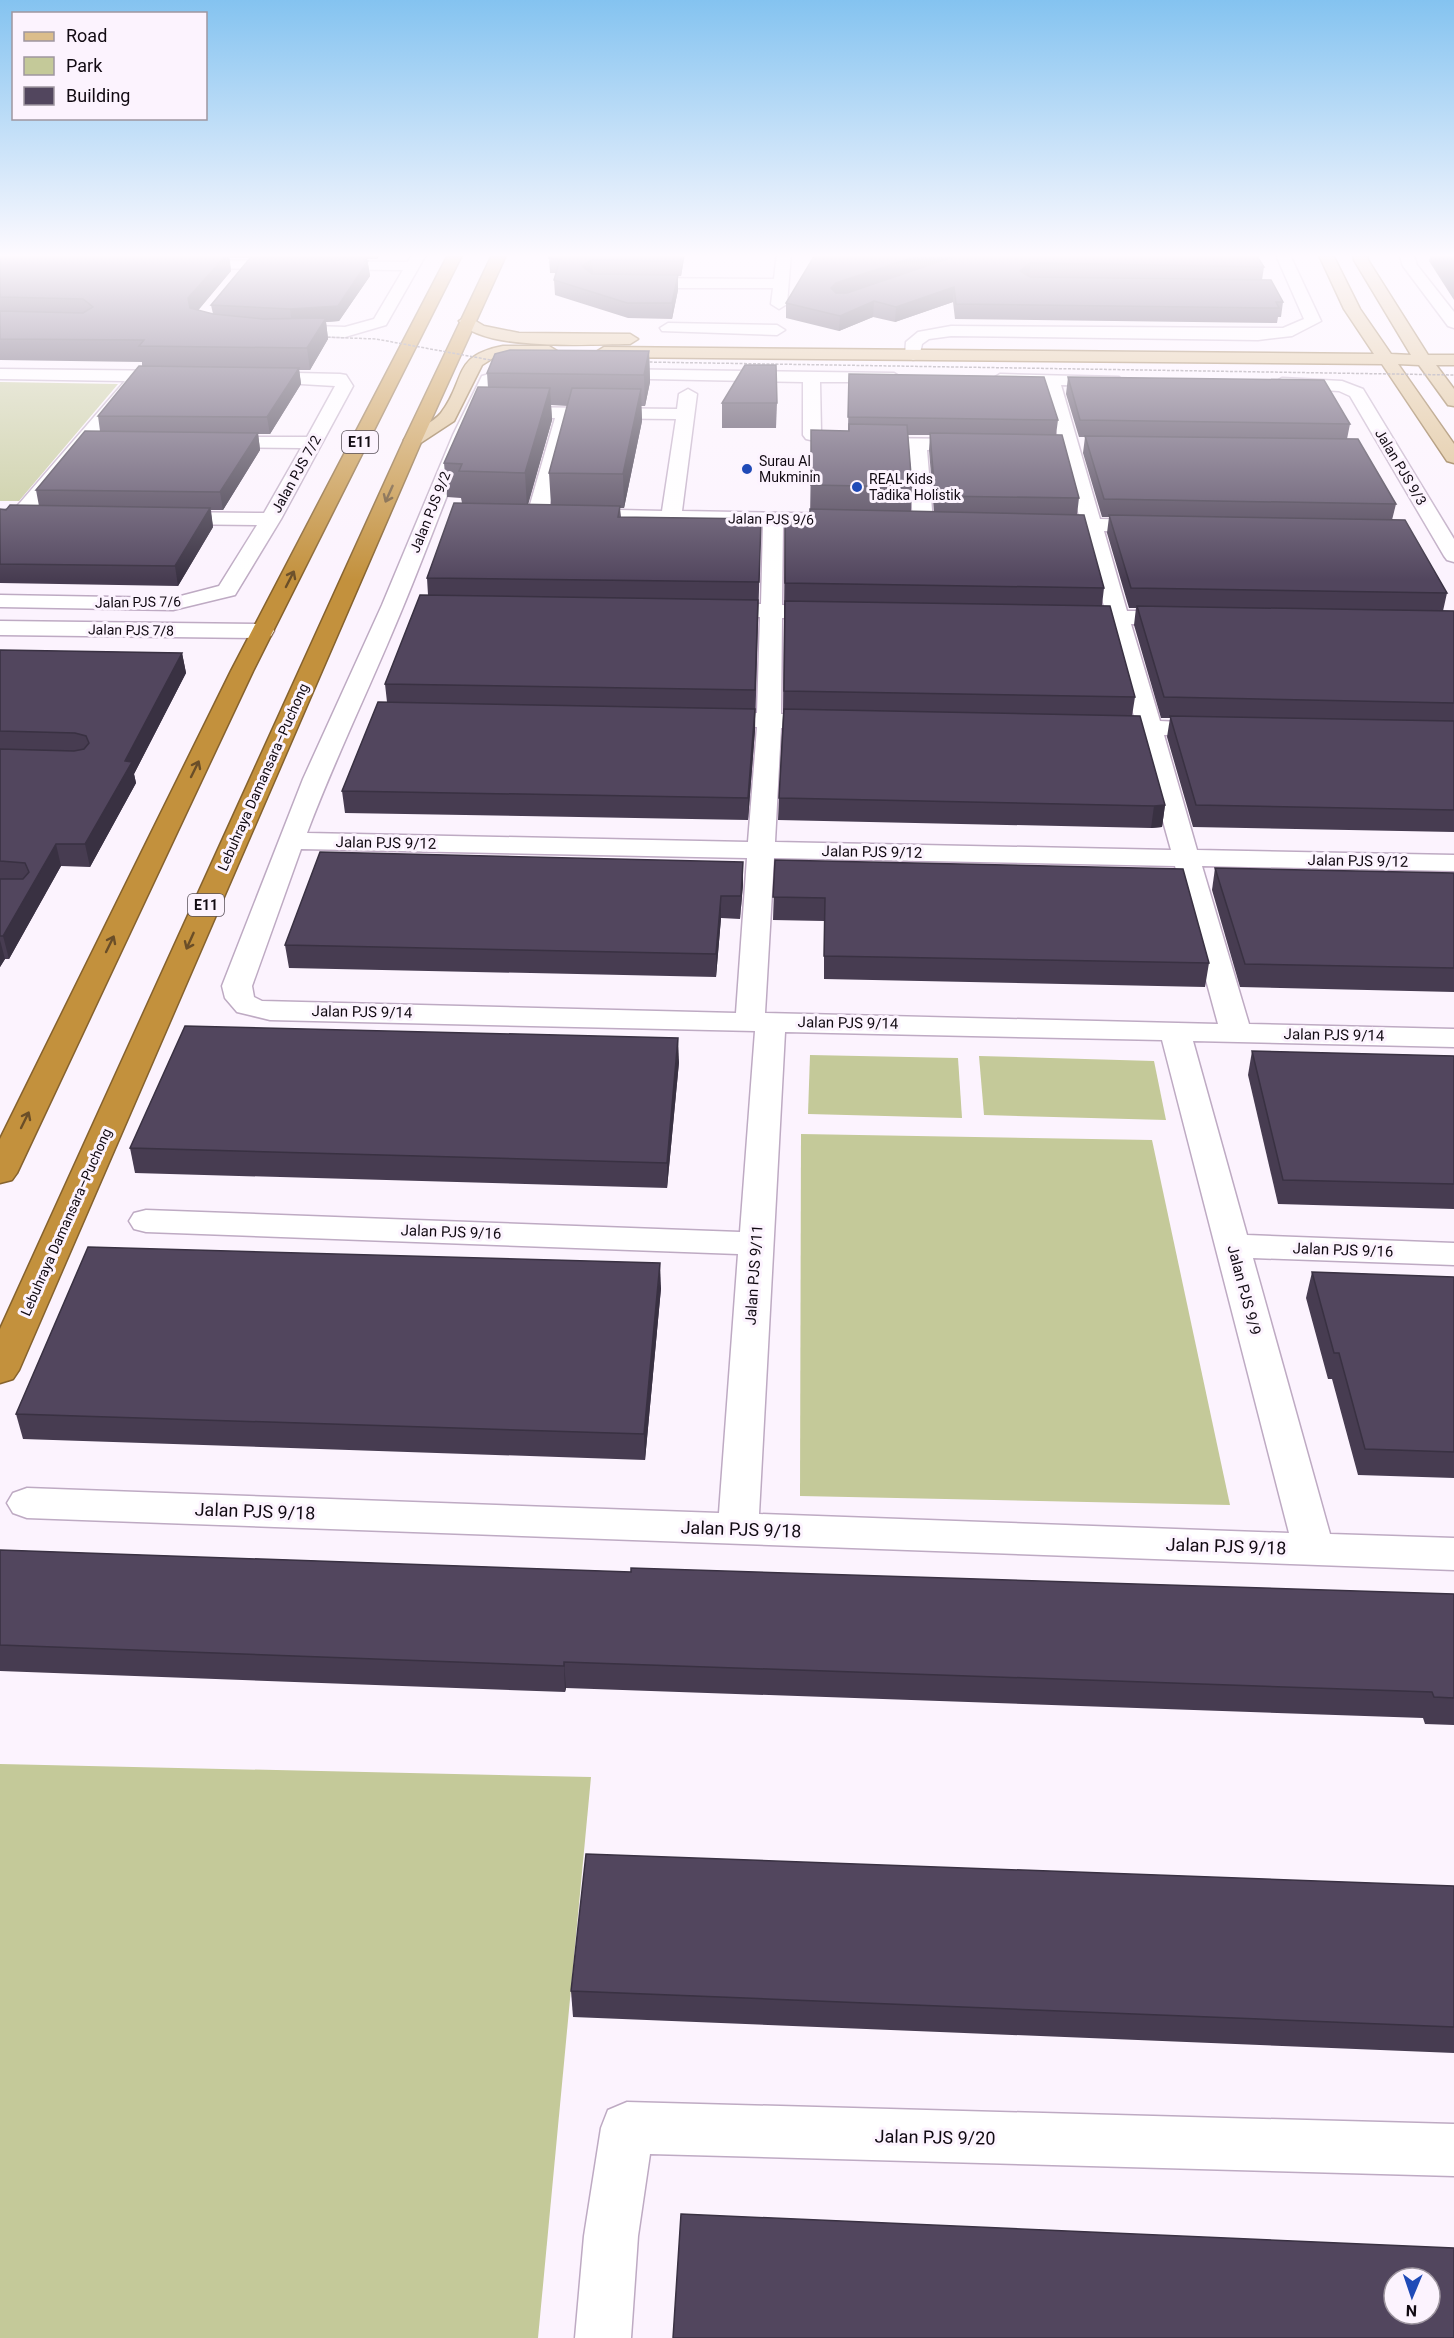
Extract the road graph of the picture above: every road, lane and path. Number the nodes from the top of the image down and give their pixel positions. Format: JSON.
{"nodes":[{"id":1,"x":400,"y":362,"type":"edge"},
{"id":2,"x":448,"y":362,"type":"edge"},
{"id":3,"x":475,"y":362,"type":"edge"},
{"id":4,"x":642,"y":362,"type":"edge"},
{"id":5,"x":693,"y":362,"type":"edge"},
{"id":6,"x":1333,"y":362,"type":"edge"},
{"id":7,"x":1388,"y":362,"type":"edge"},
{"id":8,"x":1429,"y":362,"type":"edge"},
{"id":9,"x":1454,"y":366,"type":"edge"},
{"id":10,"x":544,"y":373,"type":"edge"},
{"id":11,"x":0,"y":374,"type":"edge"},
{"id":12,"x":589,"y":374,"type":"edge"},
{"id":13,"x":136,"y":375,"type":"junction"},
{"id":14,"x":691,"y":375,"type":"junction"},
{"id":15,"x":195,"y":376,"type":"edge"},
{"id":16,"x":242,"y":376,"type":"edge"},
{"id":17,"x":811,"y":377,"type":"junction"},
{"id":18,"x":1446,"y":377,"type":"edge"},
{"id":19,"x":912,"y":378,"type":"edge"},
{"id":20,"x":981,"y":379,"type":"edge"},
{"id":21,"x":1051,"y":380,"type":"junction"},
{"id":22,"x":1401,"y":380,"type":"junction"},
{"id":23,"x":1132,"y":381,"type":"edge"},
{"id":24,"x":1261,"y":382,"type":"edge"},
{"id":25,"x":1454,"y":401,"type":"edge"},
{"id":26,"x":472,"y":412,"type":"junction"},
{"id":27,"x":565,"y":413,"type":"junction"},
{"id":28,"x":685,"y":414,"type":"junction"},
{"id":29,"x":82,"y":440,"type":"junction"},
{"id":30,"x":105,"y":440,"type":"edge"},
{"id":31,"x":412,"y":441,"type":"junction"},
{"id":32,"x":197,"y":442,"type":"edge"},
{"id":33,"x":313,"y":443,"type":"junction"},
{"id":34,"x":917,"y":443,"type":"junction"},
{"id":35,"x":987,"y":444,"type":"edge"},
{"id":36,"x":1046,"y":445,"type":"edge"},
{"id":37,"x":1070,"y":446,"type":"junction"},
{"id":38,"x":1094,"y":446,"type":"edge"},
{"id":39,"x":1366,"y":450,"type":"edge"},
{"id":40,"x":1390,"y":450,"type":"junction"},
{"id":41,"x":1454,"y":458,"type":"edge"},
{"id":42,"x":516,"y":514,"type":"edge"},
{"id":43,"x":537,"y":514,"type":"junction"},
{"id":44,"x":10,"y":515,"type":"edge"},
{"id":45,"x":43,"y":516,"type":"edge"},
{"id":46,"x":671,"y":517,"type":"junction"},
{"id":47,"x":151,"y":518,"type":"edge"},
{"id":48,"x":271,"y":519,"type":"junction"},
{"id":49,"x":773,"y":519,"type":"junction"},
{"id":50,"x":877,"y":521,"type":"edge"},
{"id":51,"x":900,"y":521,"type":"edge"},
{"id":52,"x":923,"y":522,"type":"junction"},
{"id":53,"x":945,"y":522,"type":"edge"},
{"id":54,"x":1024,"y":524,"type":"edge"},
{"id":55,"x":1092,"y":525,"type":"junction"},
{"id":56,"x":1176,"y":526,"type":"edge"},
{"id":57,"x":1415,"y":531,"type":"dead end"},
{"id":58,"x":1439,"y":531,"type":"junction"},
{"id":59,"x":1454,"y":556,"type":"edge"},
{"id":60,"x":0,"y":601,"type":"edge"},
{"id":61,"x":688,"y":610,"type":"edge"},
{"id":62,"x":771,"y":611,"type":"junction"},
{"id":63,"x":855,"y":613,"type":"edge"},
{"id":64,"x":1046,"y":616,"type":"edge"},
{"id":65,"x":1118,"y":617,"type":"junction"},
{"id":66,"x":1202,"y":618,"type":"edge"},
{"id":67,"x":0,"y":628,"type":"edge"},
{"id":68,"x":263,"y":630,"type":"junction"},
{"id":69,"x":686,"y":719,"type":"edge"},
{"id":70,"x":769,"y":721,"type":"junction"},
{"id":71,"x":852,"y":722,"type":"edge"},
{"id":72,"x":1078,"y":726,"type":"edge"},
{"id":73,"x":1150,"y":728,"type":"junction"},
{"id":74,"x":1232,"y":729,"type":"edge"},
{"id":75,"x":291,"y":841,"type":"junction"},
{"id":76,"x":761,"y":850,"type":"junction"},
{"id":77,"x":1187,"y":858,"type":"junction"},
{"id":78,"x":1454,"y":863,"type":"edge"},
{"id":79,"x":243,"y":1004,"type":"joint"},
{"id":80,"x":760,"y":1021,"type":"junction"},
{"id":81,"x":1175,"y":1031,"type":"junction"},
{"id":82,"x":1236,"y":1033,"type":"junction"},
{"id":83,"x":1454,"y":1038,"type":"edge"},
{"id":84,"x":0,"y":1173,"type":"edge"},
{"id":85,"x":146,"y":1221,"type":"dead end"},
{"id":86,"x":756,"y":1244,"type":"junction"},
{"id":87,"x":1233,"y":1246,"type":"junction"},
{"id":88,"x":1454,"y":1254,"type":"edge"},
{"id":89,"x":0,"y":1370,"type":"edge"},
{"id":90,"x":27,"y":1503,"type":"dead end"},
{"id":91,"x":738,"y":1528,"type":"junction"},
{"id":92,"x":1314,"y":1549,"type":"junction"},
{"id":93,"x":1454,"y":1554,"type":"edge"},
{"id":94,"x":1454,"y":2150,"type":"edge"},
{"id":95,"x":603,"y":2338,"type":"edge"}],
"edges":[{"from":68,"to":1,"type":"highway","number":"E11","one_way":true},
{"from":2,"to":31,"type":"highway","name":"Lebuhraya Damansara–Puchong","number":"E11"},
{"from":3,"to":31,"type":"main road"},
{"from":4,"to":18,"type":"path","bridge":true},
{"from":5,"to":14,"type":"street"},
{"from":6,"to":22,"type":"main road"},
{"from":7,"to":22,"type":"main road"},
{"from":8,"to":18,"type":"main road"},
{"from":9,"to":18,"type":"main road"},
{"from":10,"to":26,"type":"street","name":"Jalan PJS 9/2"},
{"from":11,"to":13,"type":"street"},
{"from":12,"to":14,"type":"street"},
{"from":13,"to":15,"type":"street"},
{"from":13,"to":29,"type":"street"},
{"from":14,"to":17,"type":"street"},
{"from":14,"to":28,"type":"street"},
{"from":16,"to":33,"type":"street","name":"Jalan PJS 7/2"},
{"from":17,"to":19,"type":"street"},
{"from":17,"to":34,"type":"street"},
{"from":18,"to":25,"type":"main road"},
{"from":20,"to":21,"type":"street"},
{"from":21,"to":23,"type":"street"},
{"from":21,"to":37,"type":"street"},
{"from":22,"to":41,"type":"main road"},
{"from":24,"to":40,"type":"street","name":"Jalan PJS 9/3"},
{"from":26,"to":27,"type":"street"},
{"from":26,"to":75,"type":"street","name":"Jalan PJS 9/2"},
{"from":27,"to":28,"type":"street"},
{"from":27,"to":43,"type":"street"},
{"from":28,"to":46,"type":"street"},
{"from":29,"to":30,"type":"street"},
{"from":29,"to":44,"type":"street"},
{"from":31,"to":89,"type":"highway","name":"Lebuhraya Damansara–Puchong","number":"E11","one_way":true},
{"from":32,"to":33,"type":"street"},
{"from":33,"to":48,"type":"street","name":"Jalan PJS 7/2"},
{"from":34,"to":35,"type":"street"},
{"from":34,"to":52,"type":"street"},
{"from":36,"to":37,"type":"street"},
{"from":37,"to":38,"type":"street"},
{"from":37,"to":55,"type":"street"},
{"from":39,"to":40,"type":"street"},
{"from":40,"to":58,"type":"street","name":"Jalan PJS 9/3"},
{"from":42,"to":43,"type":"street","name":"Jalan PJS 9/6"},
{"from":43,"to":46,"type":"street","name":"Jalan PJS 9/6"},
{"from":44,"to":45,"type":"street"},
{"from":46,"to":49,"type":"street","name":"Jalan PJS 9/6"},
{"from":47,"to":48,"type":"street"},
{"from":48,"to":60,"type":"street","name":"Jalan PJS 7/6"},
{"from":49,"to":50,"type":"street","name":"Jalan PJS 9/6"},
{"from":49,"to":62,"type":"street","name":"Jalan PJS 9/11"},
{"from":51,"to":52,"type":"street"},
{"from":52,"to":53,"type":"street"},
{"from":54,"to":55,"type":"street"},
{"from":55,"to":56,"type":"street"},
{"from":55,"to":65,"type":"street"},
{"from":57,"to":58,"type":"street"},
{"from":58,"to":59,"type":"street","name":"Jalan PJS 9/3"},
{"from":61,"to":62,"type":"street"},
{"from":62,"to":63,"type":"street"},
{"from":62,"to":70,"type":"street","name":"Jalan PJS 9/11"},
{"from":64,"to":65,"type":"street"},
{"from":65,"to":66,"type":"street"},
{"from":65,"to":73,"type":"street"},
{"from":67,"to":68,"type":"street","name":"Jalan PJS 7/8"},
{"from":84,"to":68,"type":"highway","number":"E11","one_way":true},
{"from":69,"to":70,"type":"street"},
{"from":70,"to":71,"type":"street"},
{"from":70,"to":76,"type":"street","name":"Jalan PJS 9/11"},
{"from":72,"to":73,"type":"street"},
{"from":73,"to":74,"type":"street"},
{"from":73,"to":77,"type":"street"},
{"from":75,"to":76,"type":"street","name":"Jalan PJS 9/12"},
{"from":75,"to":79,"type":"street","name":"Jalan PJS 9/2"},
{"from":76,"to":77,"type":"street","name":"Jalan PJS 9/12"},
{"from":76,"to":80,"type":"street","name":"Jalan PJS 9/11"},
{"from":77,"to":78,"type":"street","name":"Jalan PJS 9/12"},
{"from":77,"to":82,"type":"street"},
{"from":79,"to":80,"type":"street","name":"Jalan PJS 9/14"},
{"from":80,"to":81,"type":"street","name":"Jalan PJS 9/14"},
{"from":80,"to":86,"type":"street","name":"Jalan PJS 9/11"},
{"from":81,"to":82,"type":"street","name":"Jalan PJS 9/14"},
{"from":81,"to":87,"type":"street","name":"Jalan PJS 9/9"},
{"from":82,"to":83,"type":"street","name":"Jalan PJS 9/14"},
{"from":85,"to":86,"type":"street","name":"Jalan PJS 9/16"},
{"from":86,"to":91,"type":"street","name":"Jalan PJS 9/11"},
{"from":87,"to":88,"type":"street","name":"Jalan PJS 9/16"},
{"from":87,"to":92,"type":"street","name":"Jalan PJS 9/9"},
{"from":90,"to":91,"type":"street","name":"Jalan PJS 9/18"},
{"from":91,"to":92,"type":"street","name":"Jalan PJS 9/18"},
{"from":92,"to":93,"type":"street","name":"Jalan PJS 9/18"},
{"from":94,"to":95,"type":"street","name":"Jalan PJS 9/20"}]}
